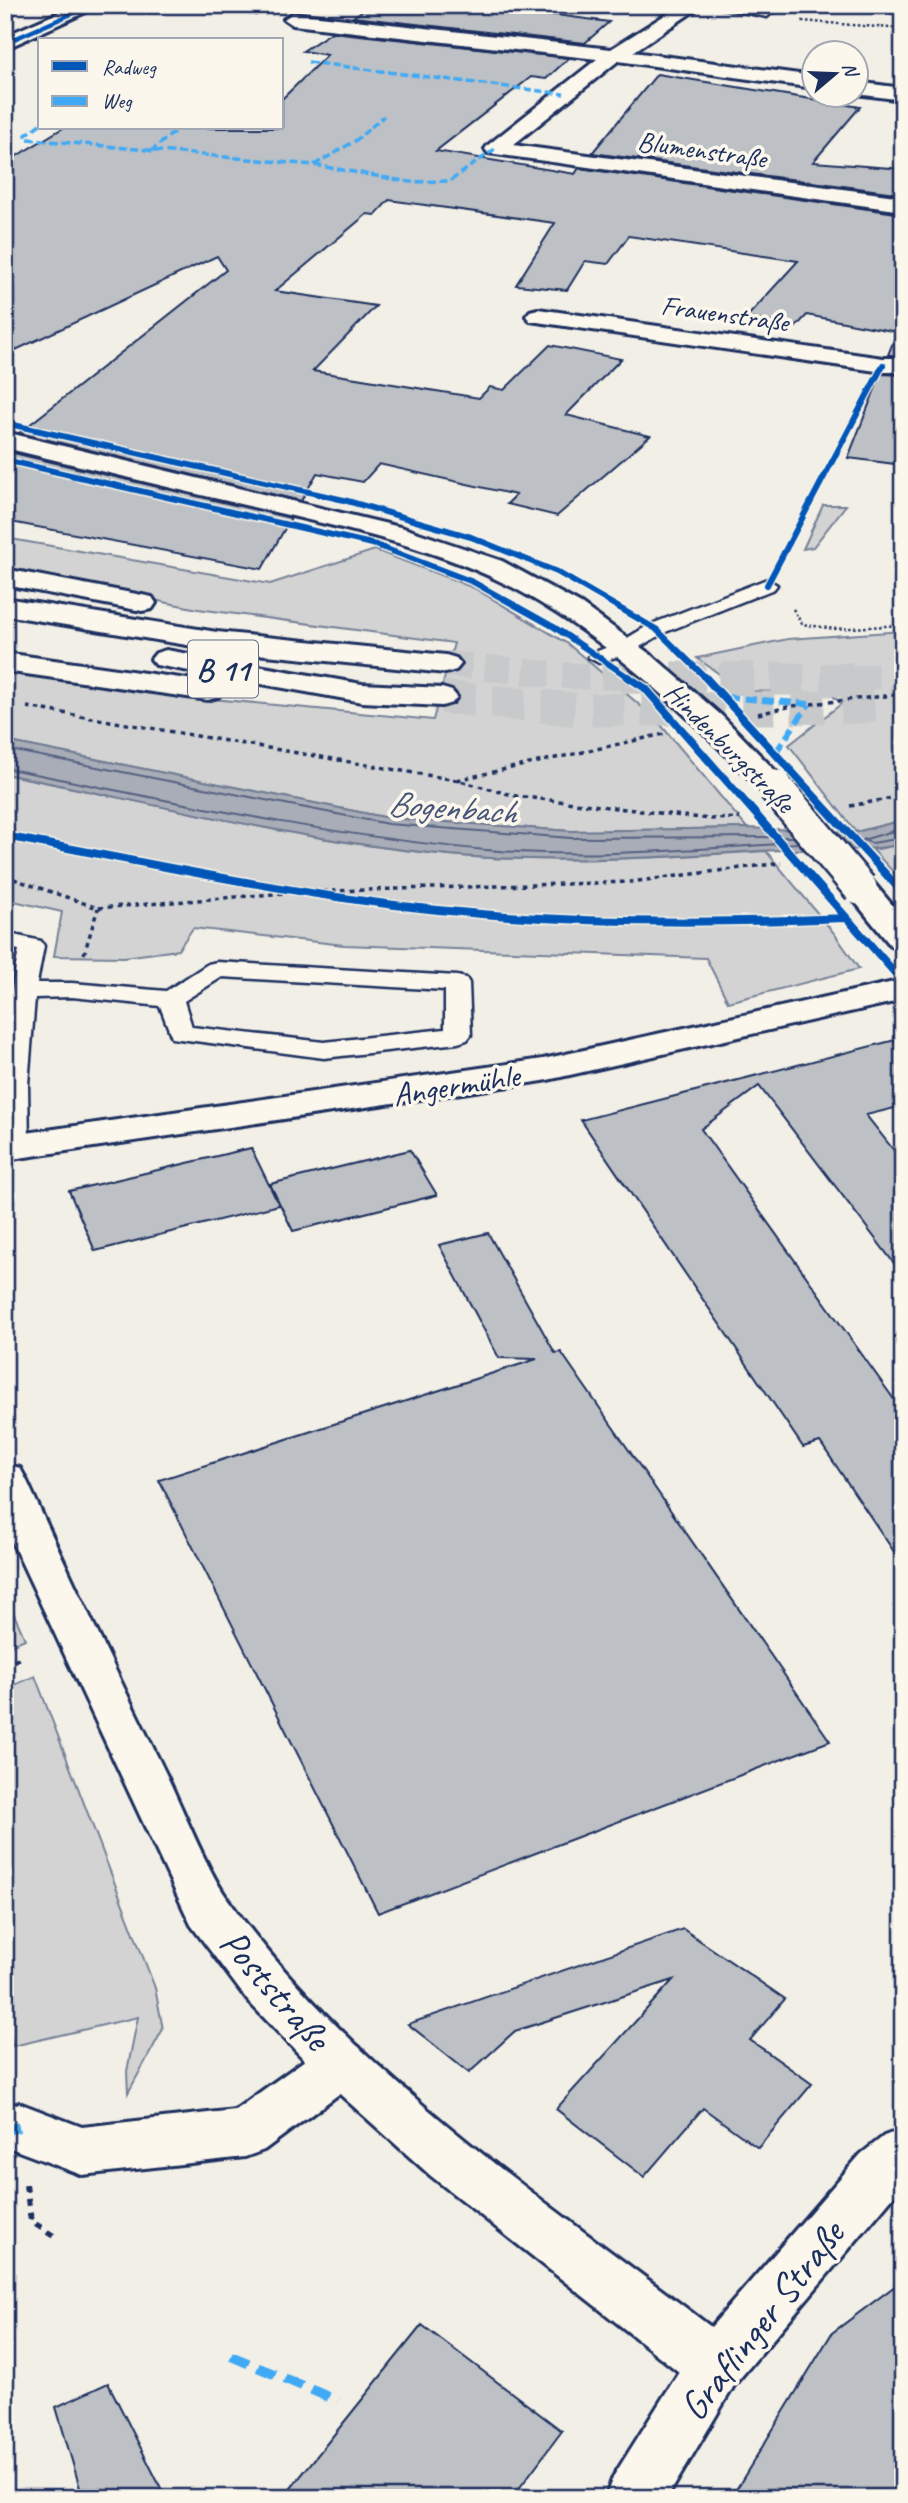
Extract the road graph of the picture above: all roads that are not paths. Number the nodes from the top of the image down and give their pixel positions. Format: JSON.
{"nodes":[{"id":1,"x":91,"y":5,"type":"edge"},
{"id":2,"x":715,"y":5,"type":"edge"},
{"id":3,"x":685,"y":6,"type":"edge"},
{"id":4,"x":771,"y":9,"type":"edge"},
{"id":5,"x":293,"y":19,"type":"road end"},
{"id":6,"x":5,"y":43,"type":"edge"},
{"id":7,"x":614,"y":55,"type":"junction"},
{"id":8,"x":800,"y":80,"type":"edge"},
{"id":9,"x":870,"y":90,"type":"edge"},
{"id":10,"x":903,"y":94,"type":"edge"},
{"id":11,"x":903,"y":204,"type":"edge"},
{"id":12,"x":538,"y":316,"type":"dead end"},
{"id":13,"x":903,"y":365,"type":"edge"},
{"id":14,"x":5,"y":440,"type":"edge"},
{"id":15,"x":5,"y":577,"type":"edge"},
{"id":16,"x":767,"y":585,"type":"dead end"},
{"id":17,"x":5,"y":606,"type":"edge"},
{"id":18,"x":5,"y":631,"type":"edge"},
{"id":19,"x":612,"y":652,"type":"junction"},
{"id":20,"x":365,"y":658,"type":"junction"},
{"id":21,"x":5,"y":662,"type":"edge"},
{"id":22,"x":446,"y":664,"type":"tunnel mouth"},
{"id":23,"x":362,"y":693,"type":"junction"},
{"id":24,"x":442,"y":697,"type":"tunnel mouth"},
{"id":25,"x":903,"y":939,"type":"edge"},
{"id":26,"x":5,"y":940,"type":"edge"},
{"id":27,"x":23,"y":990,"type":"junction"},
{"id":28,"x":903,"y":990,"type":"edge"},
{"id":29,"x":171,"y":999,"type":"junction"},
{"id":30,"x":10,"y":1147,"type":"edge"},
{"id":31,"x":5,"y":1479,"type":"edge"},
{"id":32,"x":341,"y":2063,"type":"junction"},
{"id":33,"x":19,"y":2127,"type":"dead end"},
{"id":34,"x":903,"y":2153,"type":"edge"},
{"id":35,"x":715,"y":2365,"type":"junction"},
{"id":36,"x":634,"y":2498,"type":"edge"}],
"edges":[{"from":1,"to":6,"type":"main road"},
{"from":2,"to":4,"type":"lane"},
{"from":3,"to":7,"type":"main road"},
{"from":5,"to":7,"type":"main road"},
{"from":7,"to":8,"type":"main road"},
{"from":7,"to":11,"type":"main road","name":"Blumenstraße"},
{"from":9,"to":10,"type":"main road"},
{"from":12,"to":13,"type":"main road","name":"Frauenstraße"},
{"from":14,"to":19,"type":"main road","name":"Hindenburgstraße"},
{"from":15,"to":20,"type":"main road","number":"B 11"},
{"from":16,"to":19,"type":"lane"},
{"from":17,"to":20,"type":"main road","number":"B 11"},
{"from":18,"to":23,"type":"main road","number":"B 11"},
{"from":19,"to":25,"type":"main road","name":"Hindenburgstraße","bridge":true},
{"from":20,"to":22,"type":"main road","number":"B 11"},
{"from":21,"to":23,"type":"main road","number":"B 11"},
{"from":23,"to":24,"type":"main road","number":"B 11"},
{"from":26,"to":27,"type":"lane"},
{"from":27,"to":29,"type":"lane"},
{"from":27,"to":30,"type":"lane"},
{"from":28,"to":30,"type":"main road","name":"Angermühle"},
{"from":29,"to":29,"type":"lane"},
{"from":31,"to":32,"type":"main road","name":"Poststraße"},
{"from":32,"to":33,"type":"main road"},
{"from":32,"to":35,"type":"main road","name":"Poststraße"},
{"from":34,"to":35,"type":"main road","name":"Graflinger Straße"},
{"from":35,"to":36,"type":"main road","name":"Graflinger Straße"}]}
